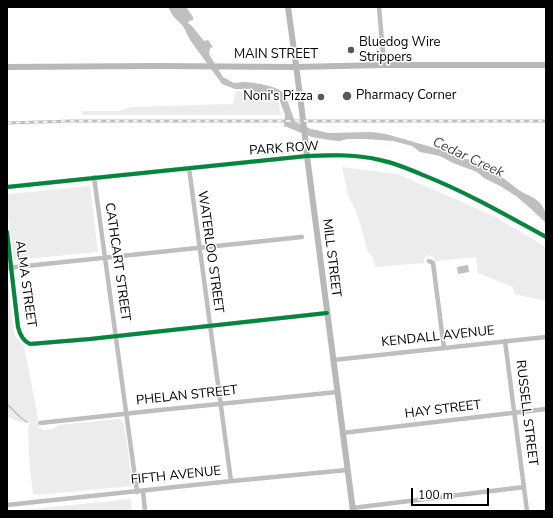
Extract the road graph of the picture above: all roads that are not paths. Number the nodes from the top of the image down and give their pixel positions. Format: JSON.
{"nodes":[{"id":1,"x":288,"y":7,"type":"edge"},
{"id":2,"x":379,"y":7,"type":"edge"},
{"id":3,"x":384,"y":65,"type":"junction"},
{"id":4,"x":546,"y":65,"type":"edge"},
{"id":5,"x":295,"y":67,"type":"junction"},
{"id":6,"x":7,"y":68,"type":"edge"},
{"id":7,"x":306,"y":156,"type":"junction"},
{"id":8,"x":189,"y":168,"type":"junction"},
{"id":9,"x":94,"y":177,"type":"junction"},
{"id":10,"x":7,"y":186,"type":"edge"},
{"id":11,"x":7,"y":232,"type":"edge"},
{"id":12,"x":302,"y":237,"type":"dead end"},
{"id":13,"x":546,"y":237,"type":"edge"},
{"id":14,"x":200,"y":248,"type":"junction"},
{"id":15,"x":105,"y":258,"type":"junction"},
{"id":16,"x":429,"y":261,"type":"dead end"},
{"id":17,"x":9,"y":268,"type":"edge"},
{"id":18,"x":327,"y":313,"type":"junction"},
{"id":19,"x":210,"y":325,"type":"junction"},
{"id":20,"x":116,"y":336,"type":"junction"},
{"id":21,"x":546,"y":337,"type":"edge"},
{"id":22,"x":505,"y":341,"type":"junction"},
{"id":23,"x":444,"y":348,"type":"junction"},
{"id":24,"x":333,"y":360,"type":"junction"},
{"id":25,"x":337,"y":392,"type":"junction"},
{"id":26,"x":221,"y":404,"type":"junction"},
{"id":27,"x":546,"y":409,"type":"edge"},
{"id":28,"x":514,"y":412,"type":"junction"},
{"id":29,"x":126,"y":414,"type":"junction"},
{"id":30,"x":40,"y":423,"type":"dead end"},
{"id":31,"x":342,"y":433,"type":"junction"},
{"id":32,"x":347,"y":470,"type":"junction"},
{"id":33,"x":231,"y":481,"type":"junction"},
{"id":34,"x":524,"y":487,"type":"junction"},
{"id":35,"x":143,"y":491,"type":"junction"},
{"id":36,"x":137,"y":492,"type":"junction"},
{"id":37,"x":7,"y":505,"type":"edge"},
{"id":38,"x":352,"y":510,"type":"edge"},
{"id":39,"x":145,"y":511,"type":"edge"},
{"id":40,"x":527,"y":511,"type":"edge"}],
"edges":[{"from":1,"to":5,"type":"main road","name":"MILL STREET"},
{"from":2,"to":3,"type":"street"},
{"from":3,"to":4,"type":"main road","name":"MAIN STREET"},
{"from":3,"to":5,"type":"main road","name":"MAIN STREET"},
{"from":5,"to":6,"type":"main road","name":"MAIN STREET"},
{"from":5,"to":7,"type":"main road","name":"MILL STREET"},
{"from":7,"to":8,"type":"street","name":"PARK ROW"},
{"from":7,"to":13,"type":"street","name":"PARK ROW"},
{"from":7,"to":18,"type":"main road","name":"MILL STREET"},
{"from":8,"to":9,"type":"street","name":"PARK ROW"},
{"from":8,"to":14,"type":"street","name":"WATERLOO STREET"},
{"from":9,"to":10,"type":"street","name":"PARK ROW"},
{"from":9,"to":15,"type":"street","name":"CATHCART STREET"},
{"from":11,"to":17,"type":"street","name":"ALMA STREET"},
{"from":12,"to":14,"type":"street"},
{"from":14,"to":15,"type":"street"},
{"from":14,"to":19,"type":"street","name":"WATERLOO STREET"},
{"from":15,"to":17,"type":"street"},
{"from":15,"to":20,"type":"street","name":"CATHCART STREET"},
{"from":16,"to":23,"type":"street"},
{"from":17,"to":20,"type":"street","name":"ALMA STREET"},
{"from":18,"to":19,"type":"street","name":"ALMA STREET"},
{"from":18,"to":24,"type":"main road","name":"MILL STREET"},
{"from":19,"to":20,"type":"street","name":"ALMA STREET"},
{"from":19,"to":26,"type":"street","name":"WATERLOO STREET"},
{"from":20,"to":29,"type":"street","name":"CATHCART STREET"},
{"from":21,"to":22,"type":"street","name":"KENDALL AVENUE"},
{"from":22,"to":23,"type":"street","name":"KENDALL AVENUE"},
{"from":22,"to":28,"type":"street","name":"RUSSELL STREET"},
{"from":23,"to":24,"type":"street","name":"KENDALL AVENUE"},
{"from":24,"to":25,"type":"main road","name":"MILL STREET"},
{"from":25,"to":26,"type":"street","name":"PHELAN STREET"},
{"from":25,"to":31,"type":"main road","name":"MILL STREET"},
{"from":26,"to":29,"type":"street","name":"PHELAN STREET"},
{"from":26,"to":33,"type":"street","name":"WATERLOO STREET"},
{"from":27,"to":28,"type":"street","name":"HAY STREET"},
{"from":28,"to":31,"type":"street","name":"HAY STREET"},
{"from":28,"to":34,"type":"street","name":"RUSSELL STREET"},
{"from":29,"to":30,"type":"street","name":"PHELAN STREET"},
{"from":29,"to":36,"type":"street","name":"CATHCART STREET"},
{"from":31,"to":32,"type":"main road","name":"MILL STREET"},
{"from":32,"to":33,"type":"street","name":"FIFTH AVENUE"},
{"from":32,"to":38,"type":"main road","name":"MILL STREET"},
{"from":33,"to":35,"type":"street","name":"FIFTH AVENUE"},
{"from":34,"to":38,"type":"street"},
{"from":34,"to":40,"type":"street","name":"RUSSELL STREET"},
{"from":35,"to":36,"type":"street","name":"FIFTH AVENUE"},
{"from":35,"to":39,"type":"street"},
{"from":36,"to":37,"type":"street","name":"FIFTH AVENUE"}]}
